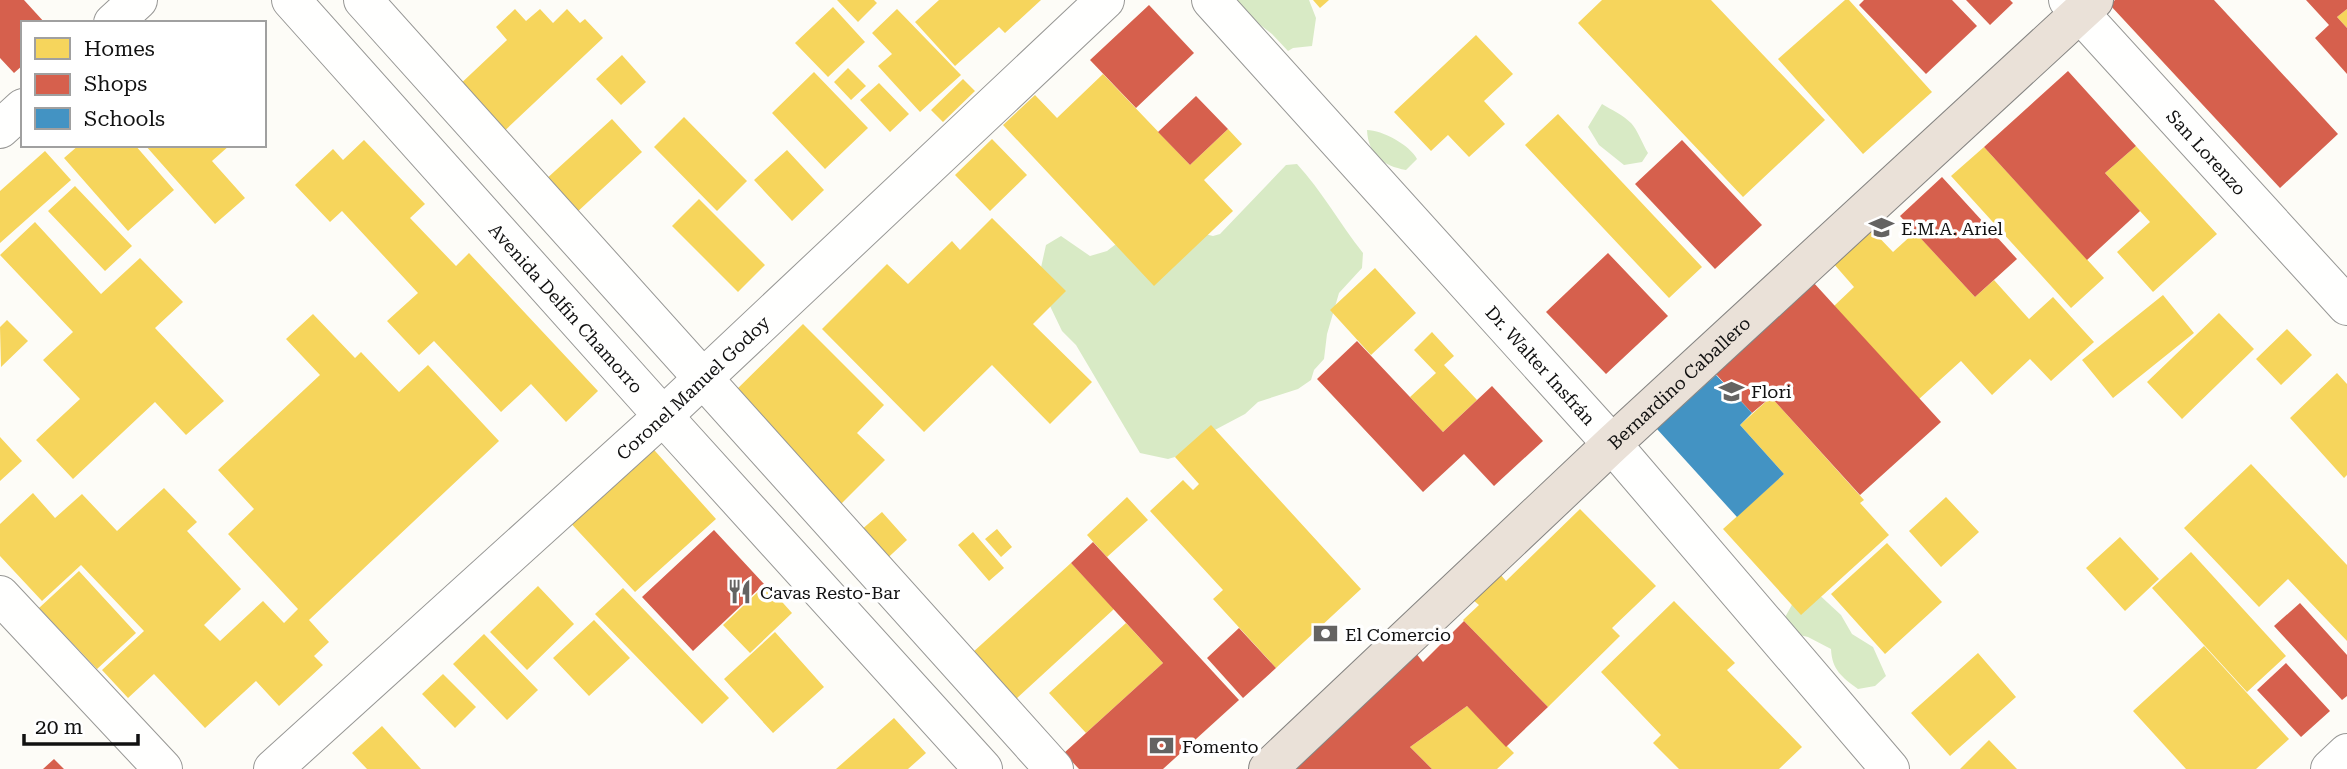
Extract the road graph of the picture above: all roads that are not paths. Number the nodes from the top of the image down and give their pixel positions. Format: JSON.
{"nodes":[{"id":1,"x":138,"y":0,"type":"edge"},
{"id":2,"x":291,"y":0,"type":"edge"},
{"id":3,"x":363,"y":0,"type":"edge"},
{"id":4,"x":1105,"y":0,"type":"edge"},
{"id":5,"x":1211,"y":0,"type":"edge"},
{"id":6,"x":2081,"y":4,"type":"edge"},
{"id":7,"x":115,"y":21,"type":"edge"},
{"id":8,"x":21,"y":110,"type":"edge"},
{"id":9,"x":0,"y":129,"type":"edge"},
{"id":10,"x":2347,"y":306,"type":"edge"},
{"id":11,"x":702,"y":378,"type":"junction"},
{"id":12,"x":663,"y":416,"type":"junction"},
{"id":13,"x":1612,"y":444,"type":"junction"},
{"id":14,"x":0,"y":595,"type":"edge"},
{"id":15,"x":2347,"y":753,"type":"edge"},
{"id":16,"x":163,"y":769,"type":"edge"},
{"id":17,"x":273,"y":769,"type":"edge"},
{"id":18,"x":983,"y":769,"type":"edge"},
{"id":19,"x":1054,"y":769,"type":"edge"},
{"id":20,"x":1268,"y":769,"type":"edge"},
{"id":21,"x":1890,"y":769,"type":"edge"},
{"id":22,"x":2330,"y":769,"type":"edge"}],
"edges":[{"from":1,"to":7,"type":"street"},
{"from":2,"to":12,"type":"street","name":"Avenida Delfin Chamorro"},
{"from":3,"to":11,"type":"street"},
{"from":4,"to":11,"type":"street","name":"Coronel Manuel Godoy"},
{"from":5,"to":13,"type":"street","name":"Dr. Walter Insfrán"},
{"from":6,"to":10,"type":"street","name":"San Lorenzo"},
{"from":6,"to":13,"type":"highway","name":"Bernardino Caballero"},
{"from":8,"to":9,"type":"street"},
{"from":11,"to":12,"type":"street","name":"Coronel Manuel Godoy"},
{"from":11,"to":19,"type":"street"},
{"from":12,"to":17,"type":"street","name":"Coronel Manuel Godoy"},
{"from":12,"to":18,"type":"street","name":"Avenida Delfin Chamorro"},
{"from":13,"to":20,"type":"highway","name":"Bernardino Caballero"},
{"from":13,"to":21,"type":"street","name":"Dr. Walter Insfrán"},
{"from":14,"to":16,"type":"street"},
{"from":15,"to":22,"type":"street"}]}
